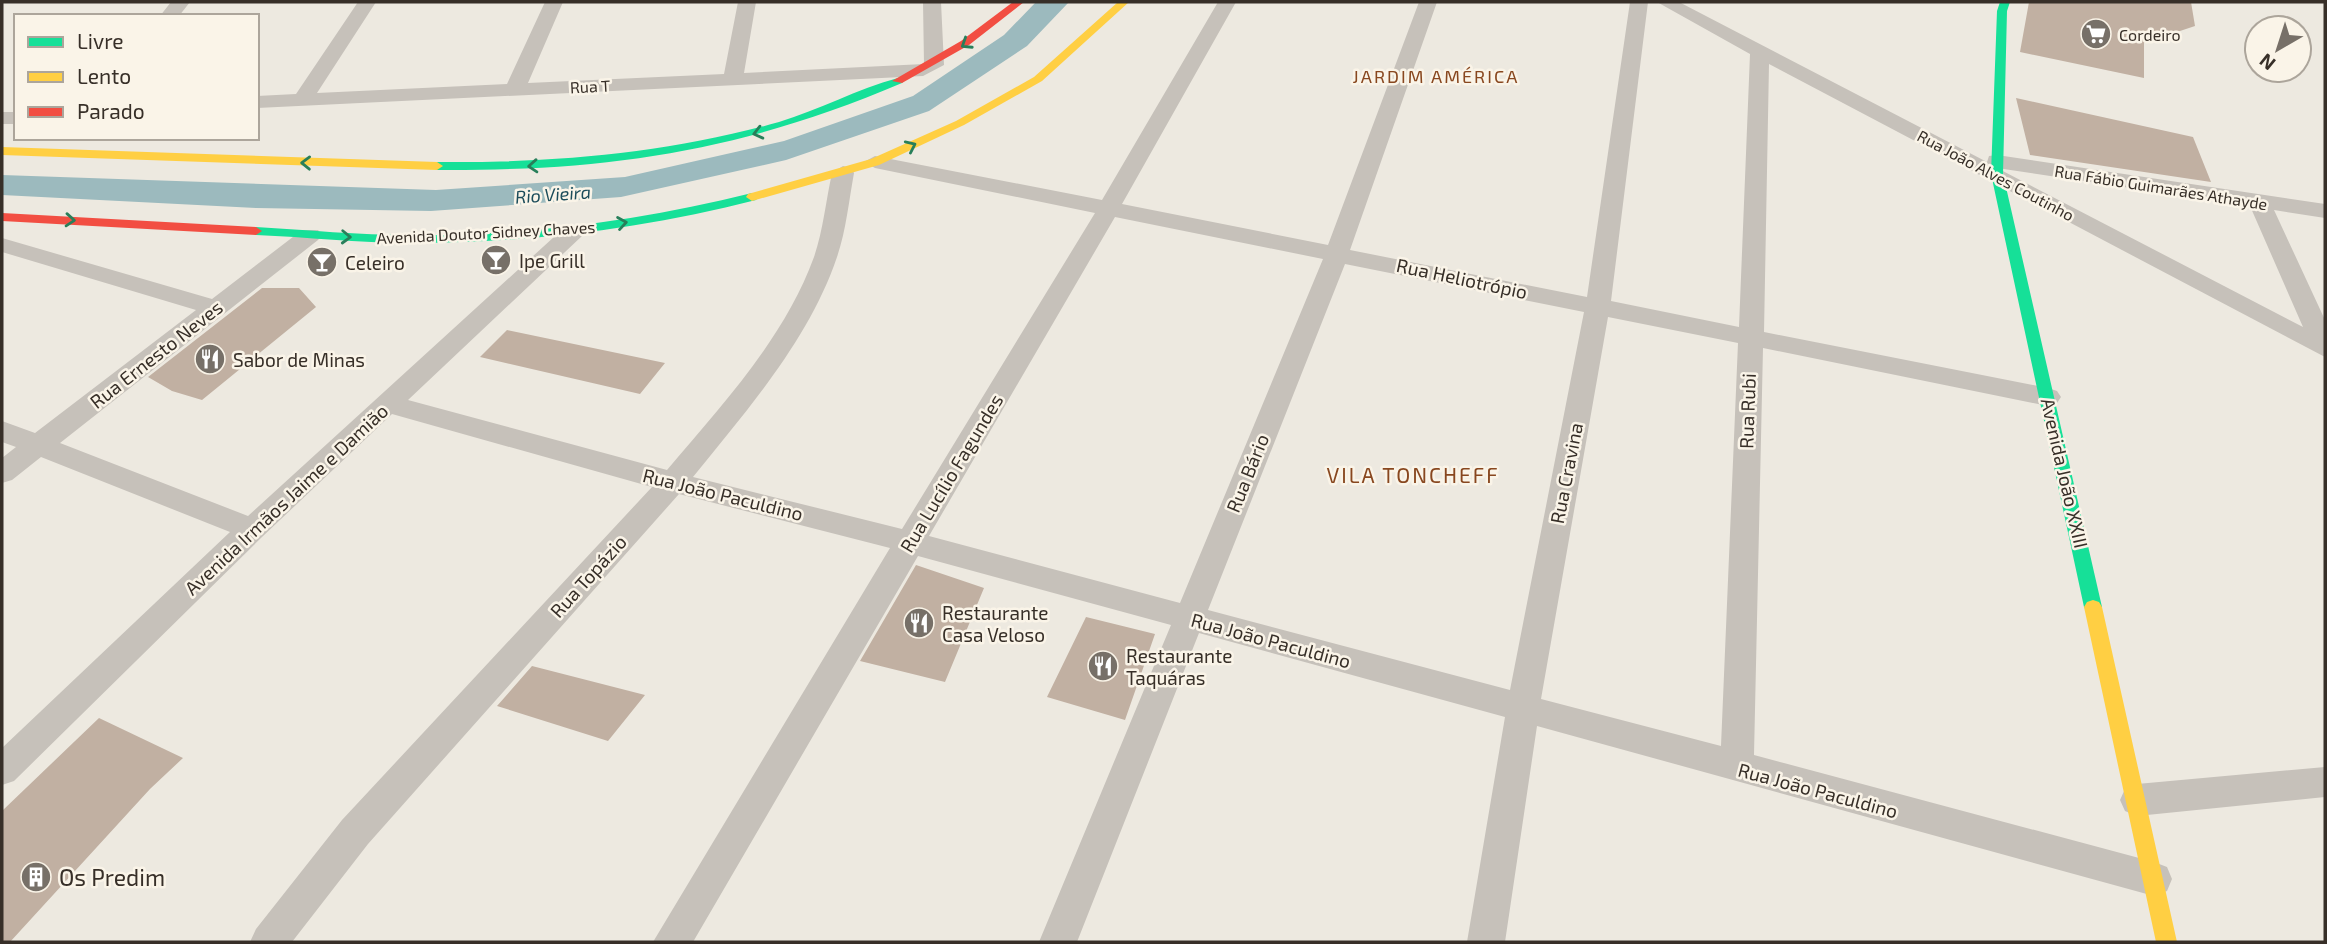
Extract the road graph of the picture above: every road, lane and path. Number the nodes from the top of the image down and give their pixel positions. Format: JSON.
{"nodes":[{"id":1,"x":367,"y":2,"type":"edge"},
{"id":2,"x":554,"y":2,"type":"edge"},
{"id":3,"x":747,"y":2,"type":"edge"},
{"id":4,"x":932,"y":2,"type":"edge"},
{"id":5,"x":1019,"y":2,"type":"edge"},
{"id":6,"x":1124,"y":2,"type":"edge"},
{"id":7,"x":1227,"y":2,"type":"edge"},
{"id":8,"x":1428,"y":2,"type":"edge"},
{"id":9,"x":1639,"y":2,"type":"edge"},
{"id":10,"x":1666,"y":2,"type":"edge"},
{"id":11,"x":2005,"y":2,"type":"edge"},
{"id":12,"x":1759,"y":53,"type":"junction"},
{"id":13,"x":928,"y":67,"type":"junction"},
{"id":14,"x":733,"y":79,"type":"junction"},
{"id":15,"x":515,"y":89,"type":"junction"},
{"id":16,"x":303,"y":99,"type":"junction"},
{"id":17,"x":259,"y":102,"type":"edge"},
{"id":18,"x":2,"y":151,"type":"edge"},
{"id":19,"x":875,"y":162,"type":"junction"},
{"id":20,"x":1997,"y":168,"type":"junction"},
{"id":21,"x":844,"y":173,"type":"junction"},
{"id":22,"x":2259,"y":202,"type":"junction"},
{"id":23,"x":1110,"y":208,"type":"junction"},
{"id":24,"x":2325,"y":211,"type":"edge"},
{"id":25,"x":2,"y":218,"type":"edge"},
{"id":26,"x":38,"y":218,"type":"junction"},
{"id":27,"x":573,"y":231,"type":"junction"},
{"id":28,"x":310,"y":235,"type":"junction"},
{"id":29,"x":2,"y":242,"type":"edge"},
{"id":30,"x":1337,"y":253,"type":"junction"},
{"id":31,"x":1598,"y":306,"type":"junction"},
{"id":32,"x":216,"y":308,"type":"junction"},
{"id":33,"x":1750,"y":335,"type":"junction"},
{"id":34,"x":2325,"y":348,"type":"edge"},
{"id":35,"x":2048,"y":397,"type":"junction"},
{"id":36,"x":388,"y":404,"type":"junction"},
{"id":37,"x":2,"y":431,"type":"edge"},
{"id":38,"x":38,"y":444,"type":"junction"},
{"id":39,"x":2,"y":473,"type":"edge"},
{"id":40,"x":673,"y":482,"type":"junction"},
{"id":41,"x":252,"y":529,"type":"junction"},
{"id":42,"x":909,"y":542,"type":"junction"},
{"id":43,"x":1188,"y":617,"type":"junction"},
{"id":44,"x":1522,"y":709,"type":"junction"},
{"id":45,"x":1737,"y":768,"type":"junction"},
{"id":46,"x":2,"y":770,"type":"edge"},
{"id":47,"x":2325,"y":782,"type":"edge"},
{"id":48,"x":2137,"y":800,"type":"junction"},
{"id":49,"x":2154,"y":879,"type":"junction"},
{"id":50,"x":269,"y":942,"type":"edge"},
{"id":51,"x":672,"y":942,"type":"edge"},
{"id":52,"x":1058,"y":942,"type":"edge"},
{"id":53,"x":1486,"y":942,"type":"edge"},
{"id":54,"x":2166,"y":942,"type":"edge"}],
"edges":[{"from":1,"to":16,"type":"street"},
{"from":2,"to":15,"type":"street"},
{"from":3,"to":14,"type":"street"},
{"from":4,"to":13,"type":"street"},
{"from":5,"to":13,"type":"main road","one_way":true},
{"from":19,"to":6,"type":"main road","name":"Avenida Doutor Sidney Chaves","one_way":true},
{"from":7,"to":23,"type":"street","name":"Rua Lucílio Fagundes"},
{"from":8,"to":30,"type":"street","name":"Rua Bário"},
{"from":9,"to":31,"type":"street","name":"Rua Cravina"},
{"from":10,"to":12,"type":"street","name":"Rua João Alves Coutinho"},
{"from":11,"to":20,"type":"main road","name":"Avenida João XXIII"},
{"from":12,"to":20,"type":"street","name":"Rua João Alves Coutinho"},
{"from":12,"to":33,"type":"street","name":"Rua Rubi"},
{"from":13,"to":14,"type":"street","name":"Rua T"},
{"from":13,"to":18,"type":"main road","one_way":true},
{"from":14,"to":15,"type":"street","name":"Rua T"},
{"from":15,"to":16,"type":"street","name":"Rua T"},
{"from":16,"to":17,"type":"street","name":"Rua T"},
{"from":19,"to":21,"type":"main road","name":"Avenida Doutor Sidney Chaves"},
{"from":19,"to":23,"type":"street","name":"Rua Heliotrópio"},
{"from":20,"to":22,"type":"street","name":"Rua Fábio Guimarães Athayde"},
{"from":20,"to":34,"type":"street","name":"Rua João Alves Coutinho"},
{"from":20,"to":35,"type":"main road","name":"Avenida João XXIII"},
{"from":27,"to":21,"type":"main road","name":"Avenida Doutor Sidney Chaves","one_way":true},
{"from":21,"to":40,"type":"street","name":"Rua Topázio"},
{"from":22,"to":24,"type":"street","name":"Rua Fábio Guimarães Athayde"},
{"from":22,"to":34,"type":"street"},
{"from":23,"to":30,"type":"street","name":"Rua Heliotrópio"},
{"from":23,"to":42,"type":"street","name":"Rua Lucílio Fagundes"},
{"from":25,"to":26,"type":"main road","name":"Avenida Doutor Sidney Chaves"},
{"from":26,"to":28,"type":"main road","name":"Avenida Doutor Sidney Chaves","one_way":true},
{"from":26,"to":29,"type":"street"},
{"from":28,"to":27,"type":"main road","name":"Avenida Doutor Sidney Chaves","one_way":true},
{"from":27,"to":36,"type":"street","name":"Avenida Irmãos Jaime e Damião"},
{"from":28,"to":32,"type":"street","name":"Rua Ernesto Neves"},
{"from":29,"to":32,"type":"street"},
{"from":30,"to":31,"type":"street","name":"Rua Heliotrópio"},
{"from":30,"to":43,"type":"street","name":"Rua Bário"},
{"from":31,"to":33,"type":"street","name":"Rua Heliotrópio"},
{"from":31,"to":44,"type":"street","name":"Rua Cravina"},
{"from":32,"to":38,"type":"street","name":"Rua Ernesto Neves"},
{"from":33,"to":35,"type":"street","name":"Rua Heliotrópio"},
{"from":33,"to":45,"type":"street","name":"Rua Rubi"},
{"from":35,"to":48,"type":"main road","name":"Avenida João XXIII"},
{"from":36,"to":40,"type":"street","name":"Rua João Paculdino"},
{"from":36,"to":41,"type":"street","name":"Avenida Irmãos Jaime e Damião"},
{"from":37,"to":38,"type":"street"},
{"from":38,"to":39,"type":"street","name":"Rua Ernesto Neves"},
{"from":38,"to":41,"type":"street"},
{"from":40,"to":42,"type":"street","name":"Rua João Paculdino"},
{"from":40,"to":50,"type":"street","name":"Rua Topázio"},
{"from":41,"to":46,"type":"street","name":"Avenida Irmãos Jaime e Damião"},
{"from":42,"to":43,"type":"street","name":"Rua João Paculdino"},
{"from":42,"to":51,"type":"street","name":"Rua Lucílio Fagundes"},
{"from":43,"to":44,"type":"street","name":"Rua João Paculdino"},
{"from":43,"to":52,"type":"street","name":"Rua Bário"},
{"from":44,"to":45,"type":"street","name":"Rua João Paculdino"},
{"from":44,"to":53,"type":"street","name":"Rua Cravina"},
{"from":45,"to":49,"type":"street","name":"Rua João Paculdino"},
{"from":47,"to":48,"type":"street"},
{"from":48,"to":49,"type":"main road","name":"Avenida João XXIII"},
{"from":49,"to":54,"type":"main road","name":"Avenida João XXIII"}]}
